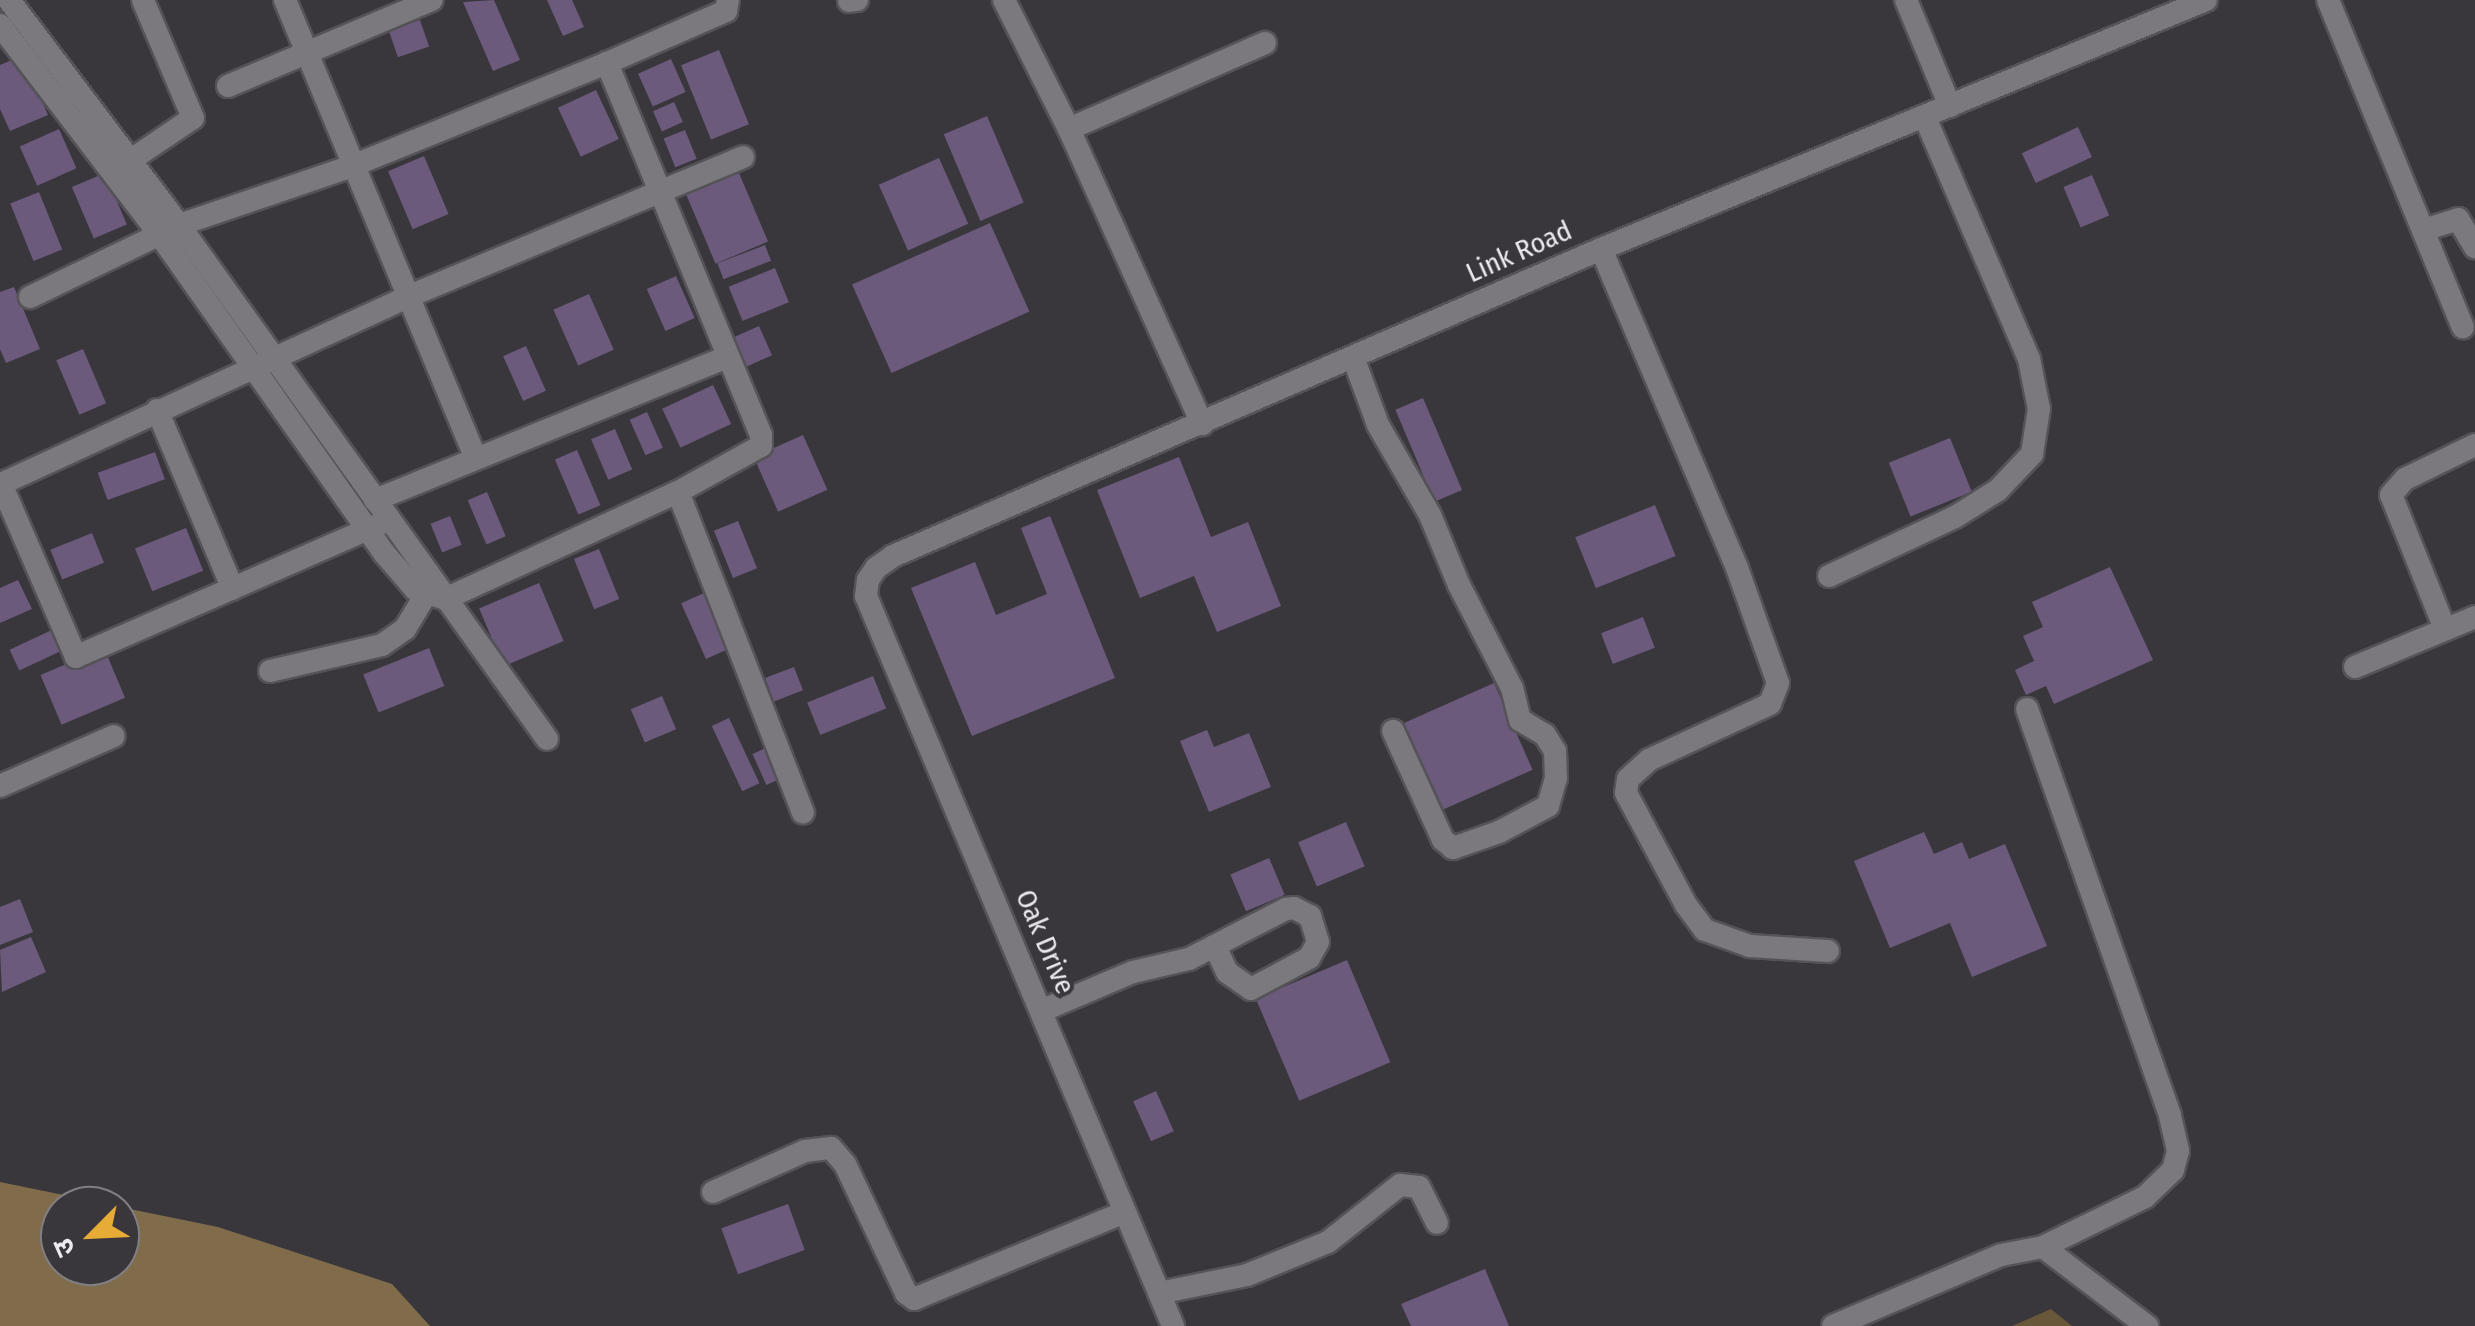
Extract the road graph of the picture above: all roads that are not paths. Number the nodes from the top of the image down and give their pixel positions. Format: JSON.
{"nodes":[{"id":1,"x":9,"y":0,"type":"edge"},
{"id":2,"x":143,"y":0,"type":"edge"},
{"id":3,"x":285,"y":0,"type":"edge"},
{"id":4,"x":432,"y":0,"type":"edge"},
{"id":5,"x":728,"y":0,"type":"edge"},
{"id":6,"x":849,"y":0,"type":"edge"},
{"id":7,"x":857,"y":0,"type":"edge"},
{"id":8,"x":1004,"y":0,"type":"edge"},
{"id":9,"x":1907,"y":0,"type":"edge"},
{"id":10,"x":2206,"y":0,"type":"edge"},
{"id":11,"x":2328,"y":0,"type":"edge"},
{"id":12,"x":0,"y":25,"type":"edge"},
{"id":13,"x":1266,"y":42,"type":"dead end"},
{"id":14,"x":307,"y":51,"type":"junction"},
{"id":15,"x":607,"y":64,"type":"junction"},
{"id":16,"x":228,"y":86,"type":"dead end"},
{"id":17,"x":1950,"y":106,"type":"junction"},
{"id":18,"x":1925,"y":117,"type":"junction"},
{"id":19,"x":1069,"y":129,"type":"junction"},
{"id":20,"x":743,"y":157,"type":"dead end"},
{"id":21,"x":352,"y":166,"type":"junction"},
{"id":22,"x":121,"y":167,"type":"junction"},
{"id":23,"x":660,"y":192,"type":"junction"},
{"id":24,"x":169,"y":229,"type":"junction"},
{"id":25,"x":2423,"y":230,"type":"junction"},
{"id":26,"x":2475,"y":247,"type":"edge"},
{"id":27,"x":1600,"y":249,"type":"junction"},
{"id":28,"x":30,"y":297,"type":"dead end"},
{"id":29,"x":407,"y":297,"type":"junction"},
{"id":30,"x":2463,"y":328,"type":"dead end"},
{"id":31,"x":728,"y":357,"type":"junction"},
{"id":32,"x":1353,"y":357,"type":"junction"},
{"id":33,"x":261,"y":363,"type":"junction"},
{"id":34,"x":157,"y":410,"type":"junction"},
{"id":35,"x":1202,"y":424,"type":"junction"},
{"id":36,"x":2475,"y":445,"type":"edge"},
{"id":37,"x":475,"y":457,"type":"junction"},
{"id":38,"x":678,"y":492,"type":"junction"},
{"id":39,"x":374,"y":500,"type":"junction"},
{"id":40,"x":389,"y":520,"type":"junction"},
{"id":41,"x":367,"y":530,"type":"junction"},
{"id":42,"x":1829,"y":576,"type":"dead end"},
{"id":43,"x":868,"y":580,"type":"joint"},
{"id":44,"x":234,"y":588,"type":"junction"},
{"id":45,"x":435,"y":598,"type":"junction"},
{"id":46,"x":2475,"y":617,"type":"edge"},
{"id":47,"x":2445,"y":629,"type":"junction"},
{"id":48,"x":2355,"y":667,"type":"dead end"},
{"id":49,"x":270,"y":671,"type":"dead end"},
{"id":50,"x":2027,"y":709,"type":"dead end"},
{"id":51,"x":1393,"y":732,"type":"dead end"},
{"id":52,"x":114,"y":736,"type":"dead end"},
{"id":53,"x":546,"y":739,"type":"dead end"},
{"id":54,"x":0,"y":786,"type":"edge"},
{"id":55,"x":803,"y":813,"type":"dead end"},
{"id":56,"x":1215,"y":946,"type":"dead end"},
{"id":57,"x":1828,"y":952,"type":"dead end"},
{"id":58,"x":1041,"y":1011,"type":"junction"},
{"id":59,"x":713,"y":1192,"type":"dead end"},
{"id":60,"x":1125,"y":1212,"type":"junction"},
{"id":61,"x":1437,"y":1224,"type":"dead end"},
{"id":62,"x":2044,"y":1248,"type":"junction"},
{"id":63,"x":1159,"y":1292,"type":"junction"},
{"id":64,"x":1173,"y":1326,"type":"edge"},
{"id":65,"x":1833,"y":1326,"type":"edge"},
{"id":66,"x":2147,"y":1326,"type":"edge"}],
"edges":[{"from":1,"to":22,"type":"street"},
{"from":2,"to":22,"type":"street"},
{"from":3,"to":14,"type":"street"},
{"from":4,"to":14,"type":"street"},
{"from":5,"to":15,"type":"street"},
{"from":6,"to":7,"type":"street"},
{"from":8,"to":19,"type":"street"},
{"from":9,"to":17,"type":"street"},
{"from":10,"to":17,"type":"street","name":"Link Road"},
{"from":11,"to":25,"type":"street"},
{"from":12,"to":22,"type":"street"},
{"from":13,"to":19,"type":"street"},
{"from":14,"to":16,"type":"street"},
{"from":14,"to":21,"type":"street"},
{"from":15,"to":21,"type":"street"},
{"from":15,"to":23,"type":"street"},
{"from":17,"to":18,"type":"street","name":"Link Road"},
{"from":18,"to":27,"type":"street","name":"Link Road"},
{"from":18,"to":42,"type":"street"},
{"from":19,"to":35,"type":"street"},
{"from":20,"to":23,"type":"street"},
{"from":21,"to":24,"type":"street"},
{"from":21,"to":29,"type":"street"},
{"from":22,"to":24,"type":"street"},
{"from":23,"to":29,"type":"street"},
{"from":23,"to":31,"type":"street"},
{"from":24,"to":28,"type":"street"},
{"from":24,"to":33,"type":"street"},
{"from":25,"to":26,"type":"street"},
{"from":25,"to":30,"type":"street"},
{"from":27,"to":32,"type":"street","name":"Link Road"},
{"from":27,"to":57,"type":"street"},
{"from":29,"to":33,"type":"street"},
{"from":29,"to":37,"type":"street"},
{"from":31,"to":37,"type":"street"},
{"from":31,"to":38,"type":"street"},
{"from":32,"to":35,"type":"street","name":"Link Road"},
{"from":32,"to":51,"type":"street"},
{"from":33,"to":34,"type":"street"},
{"from":33,"to":39,"type":"street"},
{"from":33,"to":41,"type":"street"},
{"from":34,"to":44,"type":"street"},
{"from":34,"to":44,"type":"street"},
{"from":35,"to":43,"type":"street","name":"Link Road"},
{"from":36,"to":47,"type":"street"},
{"from":37,"to":39,"type":"street"},
{"from":38,"to":45,"type":"street"},
{"from":38,"to":55,"type":"street"},
{"from":39,"to":40,"type":"street"},
{"from":40,"to":41,"type":"street"},
{"from":40,"to":45,"type":"street"},
{"from":41,"to":44,"type":"street"},
{"from":41,"to":45,"type":"street"},
{"from":43,"to":58,"type":"street","name":"Oak Drive"},
{"from":45,"to":49,"type":"street"},
{"from":45,"to":53,"type":"street"},
{"from":46,"to":47,"type":"street"},
{"from":47,"to":48,"type":"street"},
{"from":50,"to":62,"type":"street"},
{"from":52,"to":54,"type":"street"},
{"from":56,"to":58,"type":"street"},
{"from":58,"to":60,"type":"street","name":"Oak Drive"},
{"from":59,"to":60,"type":"street"},
{"from":60,"to":63,"type":"street","name":"Oak Drive"},
{"from":61,"to":63,"type":"street"},
{"from":62,"to":65,"type":"street"},
{"from":62,"to":66,"type":"street"},
{"from":63,"to":64,"type":"street","name":"Oak Drive"}]}
